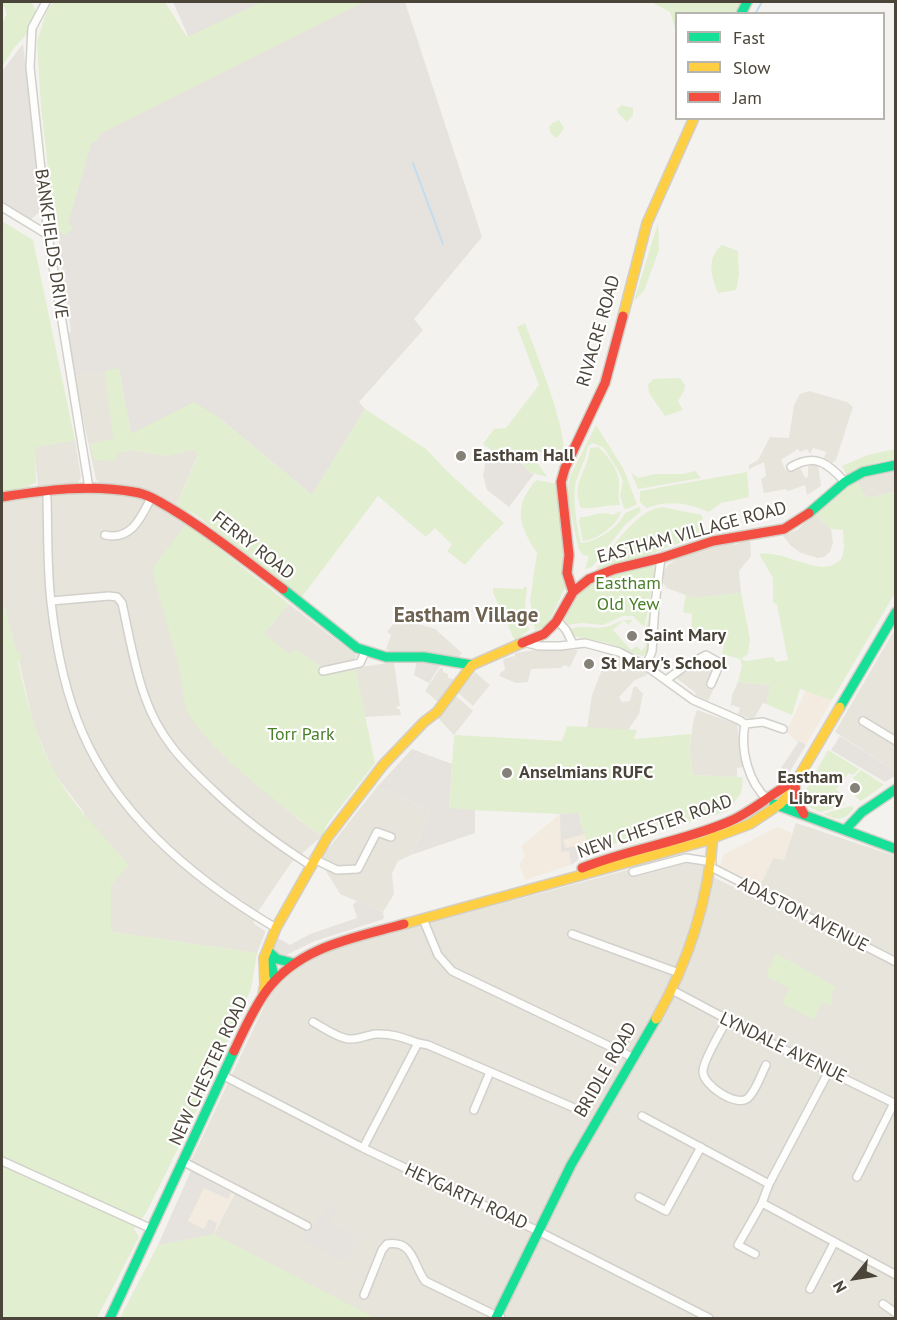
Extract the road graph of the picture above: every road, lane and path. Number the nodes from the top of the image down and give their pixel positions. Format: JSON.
{"nodes":[{"id":1,"x":46,"y":2,"type":"edge"},
{"id":2,"x":693,"y":120,"type":"edge"},
{"id":3,"x":2,"y":207,"type":"edge"},
{"id":4,"x":48,"y":235,"type":"junction"},
{"id":5,"x":896,"y":465,"type":"edge"},
{"id":6,"x":791,"y":467,"type":"dead end"},
{"id":7,"x":845,"y":482,"type":"junction"},
{"id":8,"x":89,"y":488,"type":"junction"},
{"id":9,"x":2,"y":497,"type":"edge"},
{"id":10,"x":47,"y":498,"type":"dead end"},
{"id":11,"x":151,"y":498,"type":"junction"},
{"id":12,"x":110,"y":546,"type":"dead end"},
{"id":13,"x":662,"y":558,"type":"junction"},
{"id":14,"x":573,"y":592,"type":"junction"},
{"id":15,"x":51,"y":601,"type":"junction"},
{"id":16,"x":896,"y":612,"type":"edge"},
{"id":17,"x":557,"y":620,"type":"junction"},
{"id":18,"x":527,"y":643,"type":"junction"},
{"id":19,"x":573,"y":644,"type":"junction"},
{"id":20,"x":365,"y":652,"type":"junction"},
{"id":21,"x":472,"y":665,"type":"junction"},
{"id":22,"x":646,"y":666,"type":"junction"},
{"id":23,"x":323,"y":671,"type":"dead end"},
{"id":24,"x":666,"y":680,"type":"junction"},
{"id":25,"x":711,"y":684,"type":"dead end"},
{"id":26,"x":863,"y":720,"type":"dead end"},
{"id":27,"x":745,"y":724,"type":"junction"},
{"id":28,"x":783,"y":729,"type":"dead end"},
{"id":29,"x":896,"y":741,"type":"edge"},
{"id":30,"x":795,"y":781,"type":"junction"},
{"id":31,"x":896,"y":789,"type":"edge"},
{"id":32,"x":768,"y":800,"type":"junction"},
{"id":33,"x":777,"y":806,"type":"junction"},
{"id":34,"x":804,"y":814,"type":"junction"},
{"id":35,"x":711,"y":828,"type":"junction"},
{"id":36,"x":845,"y":830,"type":"junction"},
{"id":37,"x":391,"y":837,"type":"dead end"},
{"id":38,"x":714,"y":838,"type":"junction"},
{"id":39,"x":697,"y":844,"type":"junction"},
{"id":40,"x":896,"y":849,"type":"edge"},
{"id":41,"x":312,"y":862,"type":"junction"},
{"id":42,"x":712,"y":862,"type":"junction"},
{"id":43,"x":633,"y":872,"type":"dead end"},
{"id":44,"x":554,"y":881,"type":"junction"},
{"id":45,"x":423,"y":919,"type":"junction"},
{"id":46,"x":276,"y":928,"type":"junction"},
{"id":47,"x":572,"y":934,"type":"dead end"},
{"id":48,"x":268,"y":951,"type":"junction"},
{"id":49,"x":896,"y":962,"type":"edge"},
{"id":50,"x":293,"y":963,"type":"junction"},
{"id":51,"x":680,"y":973,"type":"junction"},
{"id":52,"x":275,"y":980,"type":"junction"},
{"id":53,"x":672,"y":990,"type":"junction"},
{"id":54,"x":263,"y":994,"type":"junction"},
{"id":55,"x":727,"y":1020,"type":"junction"},
{"id":56,"x":313,"y":1022,"type":"dead end"},
{"id":57,"x":418,"y":1043,"type":"junction"},
{"id":58,"x":632,"y":1057,"type":"junction"},
{"id":59,"x":766,"y":1065,"type":"dead end"},
{"id":60,"x":829,"y":1071,"type":"junction"},
{"id":61,"x":490,"y":1072,"type":"junction"},
{"id":62,"x":224,"y":1076,"type":"junction"},
{"id":63,"x":895,"y":1103,"type":"edge"},
{"id":64,"x":572,"y":1107,"type":"dead end"},
{"id":65,"x":474,"y":1110,"type":"dead end"},
{"id":66,"x":642,"y":1116,"type":"dead end"},
{"id":67,"x":363,"y":1148,"type":"junction"},
{"id":68,"x":701,"y":1148,"type":"junction"},
{"id":69,"x":2,"y":1161,"type":"edge"},
{"id":70,"x":184,"y":1162,"type":"junction"},
{"id":71,"x":857,"y":1177,"type":"dead end"},
{"id":72,"x":769,"y":1184,"type":"junction"},
{"id":73,"x":639,"y":1197,"type":"dead end"},
{"id":74,"x":762,"y":1203,"type":"junction"},
{"id":75,"x":307,"y":1226,"type":"dead end"},
{"id":76,"x":153,"y":1229,"type":"junction"},
{"id":77,"x":538,"y":1231,"type":"junction"},
{"id":78,"x":834,"y":1243,"type":"junction"},
{"id":79,"x":755,"y":1254,"type":"dead end"},
{"id":80,"x":896,"y":1275,"type":"edge"},
{"id":81,"x":810,"y":1289,"type":"dead end"},
{"id":82,"x":364,"y":1295,"type":"dead end"},
{"id":83,"x":883,"y":1304,"type":"dead end"},
{"id":84,"x":896,"y":1313,"type":"edge"},
{"id":85,"x":111,"y":1318,"type":"edge"},
{"id":86,"x":498,"y":1318,"type":"edge"},
{"id":87,"x":709,"y":1318,"type":"edge"}],
"edges":[{"from":1,"to":4,"type":"street","name":"BANKFIELDS DRIVE"},
{"from":2,"to":14,"type":"main road","name":"RIVACRE ROAD"},
{"from":3,"to":4,"type":"street"},
{"from":4,"to":8,"type":"street","name":"BANKFIELDS DRIVE"},
{"from":5,"to":7,"type":"main road","name":"EASTHAM VILLAGE ROAD"},
{"from":6,"to":7,"type":"street"},
{"from":7,"to":13,"type":"main road","name":"EASTHAM VILLAGE ROAD"},
{"from":8,"to":9,"type":"main road","name":"FERRY ROAD"},
{"from":8,"to":11,"type":"main road","name":"FERRY ROAD"},
{"from":10,"to":15,"type":"street"},
{"from":11,"to":12,"type":"street"},
{"from":11,"to":20,"type":"main road","name":"FERRY ROAD"},
{"from":13,"to":14,"type":"main road","name":"EASTHAM VILLAGE ROAD"},
{"from":13,"to":22,"type":"street"},
{"from":14,"to":17,"type":"main road","name":"EASTHAM VILLAGE ROAD"},
{"from":15,"to":41,"type":"street"},
{"from":15,"to":46,"type":"street"},
{"from":16,"to":30,"type":"main road","name":"NEW CHESTER ROAD"},
{"from":17,"to":18,"type":"main road","name":"EASTHAM VILLAGE ROAD"},
{"from":17,"to":19,"type":"street"},
{"from":18,"to":19,"type":"street"},
{"from":18,"to":21,"type":"main road","name":"EASTHAM VILLAGE ROAD"},
{"from":19,"to":22,"type":"street"},
{"from":20,"to":21,"type":"main road","name":"FERRY ROAD"},
{"from":20,"to":23,"type":"street"},
{"from":21,"to":41,"type":"main road"},
{"from":22,"to":24,"type":"street"},
{"from":24,"to":25,"type":"street"},
{"from":24,"to":27,"type":"street"},
{"from":26,"to":29,"type":"street"},
{"from":27,"to":28,"type":"street"},
{"from":27,"to":32,"type":"street"},
{"from":30,"to":32,"type":"main road","name":"NEW CHESTER ROAD"},
{"from":30,"to":33,"type":"main road","name":"NEW CHESTER ROAD"},
{"from":30,"to":34,"type":"main road"},
{"from":31,"to":36,"type":"main road"},
{"from":32,"to":33,"type":"main road"},
{"from":32,"to":35,"type":"main road","name":"NEW CHESTER ROAD"},
{"from":33,"to":34,"type":"main road"},
{"from":33,"to":38,"type":"main road","name":"NEW CHESTER ROAD"},
{"from":34,"to":36,"type":"main road"},
{"from":35,"to":38,"type":"main road","name":"BRIDLE ROAD"},
{"from":35,"to":44,"type":"main road","name":"NEW CHESTER ROAD"},
{"from":36,"to":40,"type":"main road"},
{"from":37,"to":41,"type":"street"},
{"from":38,"to":39,"type":"main road","name":"NEW CHESTER ROAD"},
{"from":38,"to":42,"type":"main road","name":"BRIDLE ROAD"},
{"from":39,"to":42,"type":"main road"},
{"from":39,"to":44,"type":"main road","name":"NEW CHESTER ROAD"},
{"from":41,"to":46,"type":"main road"},
{"from":42,"to":43,"type":"street","name":"NEW CHESTER ROAD"},
{"from":42,"to":49,"type":"street","name":"ADASTON AVENUE"},
{"from":42,"to":51,"type":"main road","name":"BRIDLE ROAD"},
{"from":44,"to":45,"type":"main road","name":"NEW CHESTER ROAD"},
{"from":45,"to":50,"type":"main road","name":"NEW CHESTER ROAD"},
{"from":45,"to":58,"type":"street"},
{"from":46,"to":48,"type":"main road"},
{"from":47,"to":51,"type":"street"},
{"from":48,"to":50,"type":"main road"},
{"from":48,"to":52,"type":"main road"},
{"from":48,"to":54,"type":"main road"},
{"from":50,"to":52,"type":"main road","name":"NEW CHESTER ROAD"},
{"from":51,"to":53,"type":"main road","name":"BRIDLE ROAD"},
{"from":52,"to":54,"type":"main road","name":"NEW CHESTER ROAD"},
{"from":53,"to":55,"type":"street","name":"LYNDALE AVENUE"},
{"from":53,"to":58,"type":"main road","name":"BRIDLE ROAD"},
{"from":54,"to":62,"type":"main road","name":"NEW CHESTER ROAD"},
{"from":55,"to":59,"type":"street"},
{"from":55,"to":60,"type":"street","name":"LYNDALE AVENUE"},
{"from":56,"to":57,"type":"street"},
{"from":57,"to":61,"type":"street"},
{"from":57,"to":67,"type":"street"},
{"from":58,"to":77,"type":"main road","name":"BRIDLE ROAD"},
{"from":60,"to":63,"type":"street","name":"LYNDALE AVENUE"},
{"from":60,"to":72,"type":"street"},
{"from":61,"to":64,"type":"street"},
{"from":61,"to":65,"type":"street"},
{"from":62,"to":67,"type":"street","name":"HEYGARTH ROAD"},
{"from":62,"to":70,"type":"main road","name":"NEW CHESTER ROAD"},
{"from":63,"to":71,"type":"street"},
{"from":66,"to":68,"type":"street"},
{"from":67,"to":77,"type":"street","name":"HEYGARTH ROAD"},
{"from":68,"to":72,"type":"street"},
{"from":68,"to":73,"type":"street"},
{"from":69,"to":76,"type":"street"},
{"from":70,"to":75,"type":"street"},
{"from":70,"to":76,"type":"main road","name":"NEW CHESTER ROAD"},
{"from":72,"to":74,"type":"street"},
{"from":74,"to":78,"type":"street"},
{"from":74,"to":79,"type":"street"},
{"from":76,"to":85,"type":"main road","name":"NEW CHESTER ROAD"},
{"from":77,"to":86,"type":"main road","name":"BRIDLE ROAD"},
{"from":77,"to":87,"type":"street","name":"HEYGARTH ROAD"},
{"from":78,"to":80,"type":"street"},
{"from":78,"to":81,"type":"street"},
{"from":82,"to":86,"type":"street"},
{"from":83,"to":84,"type":"street"}]}
